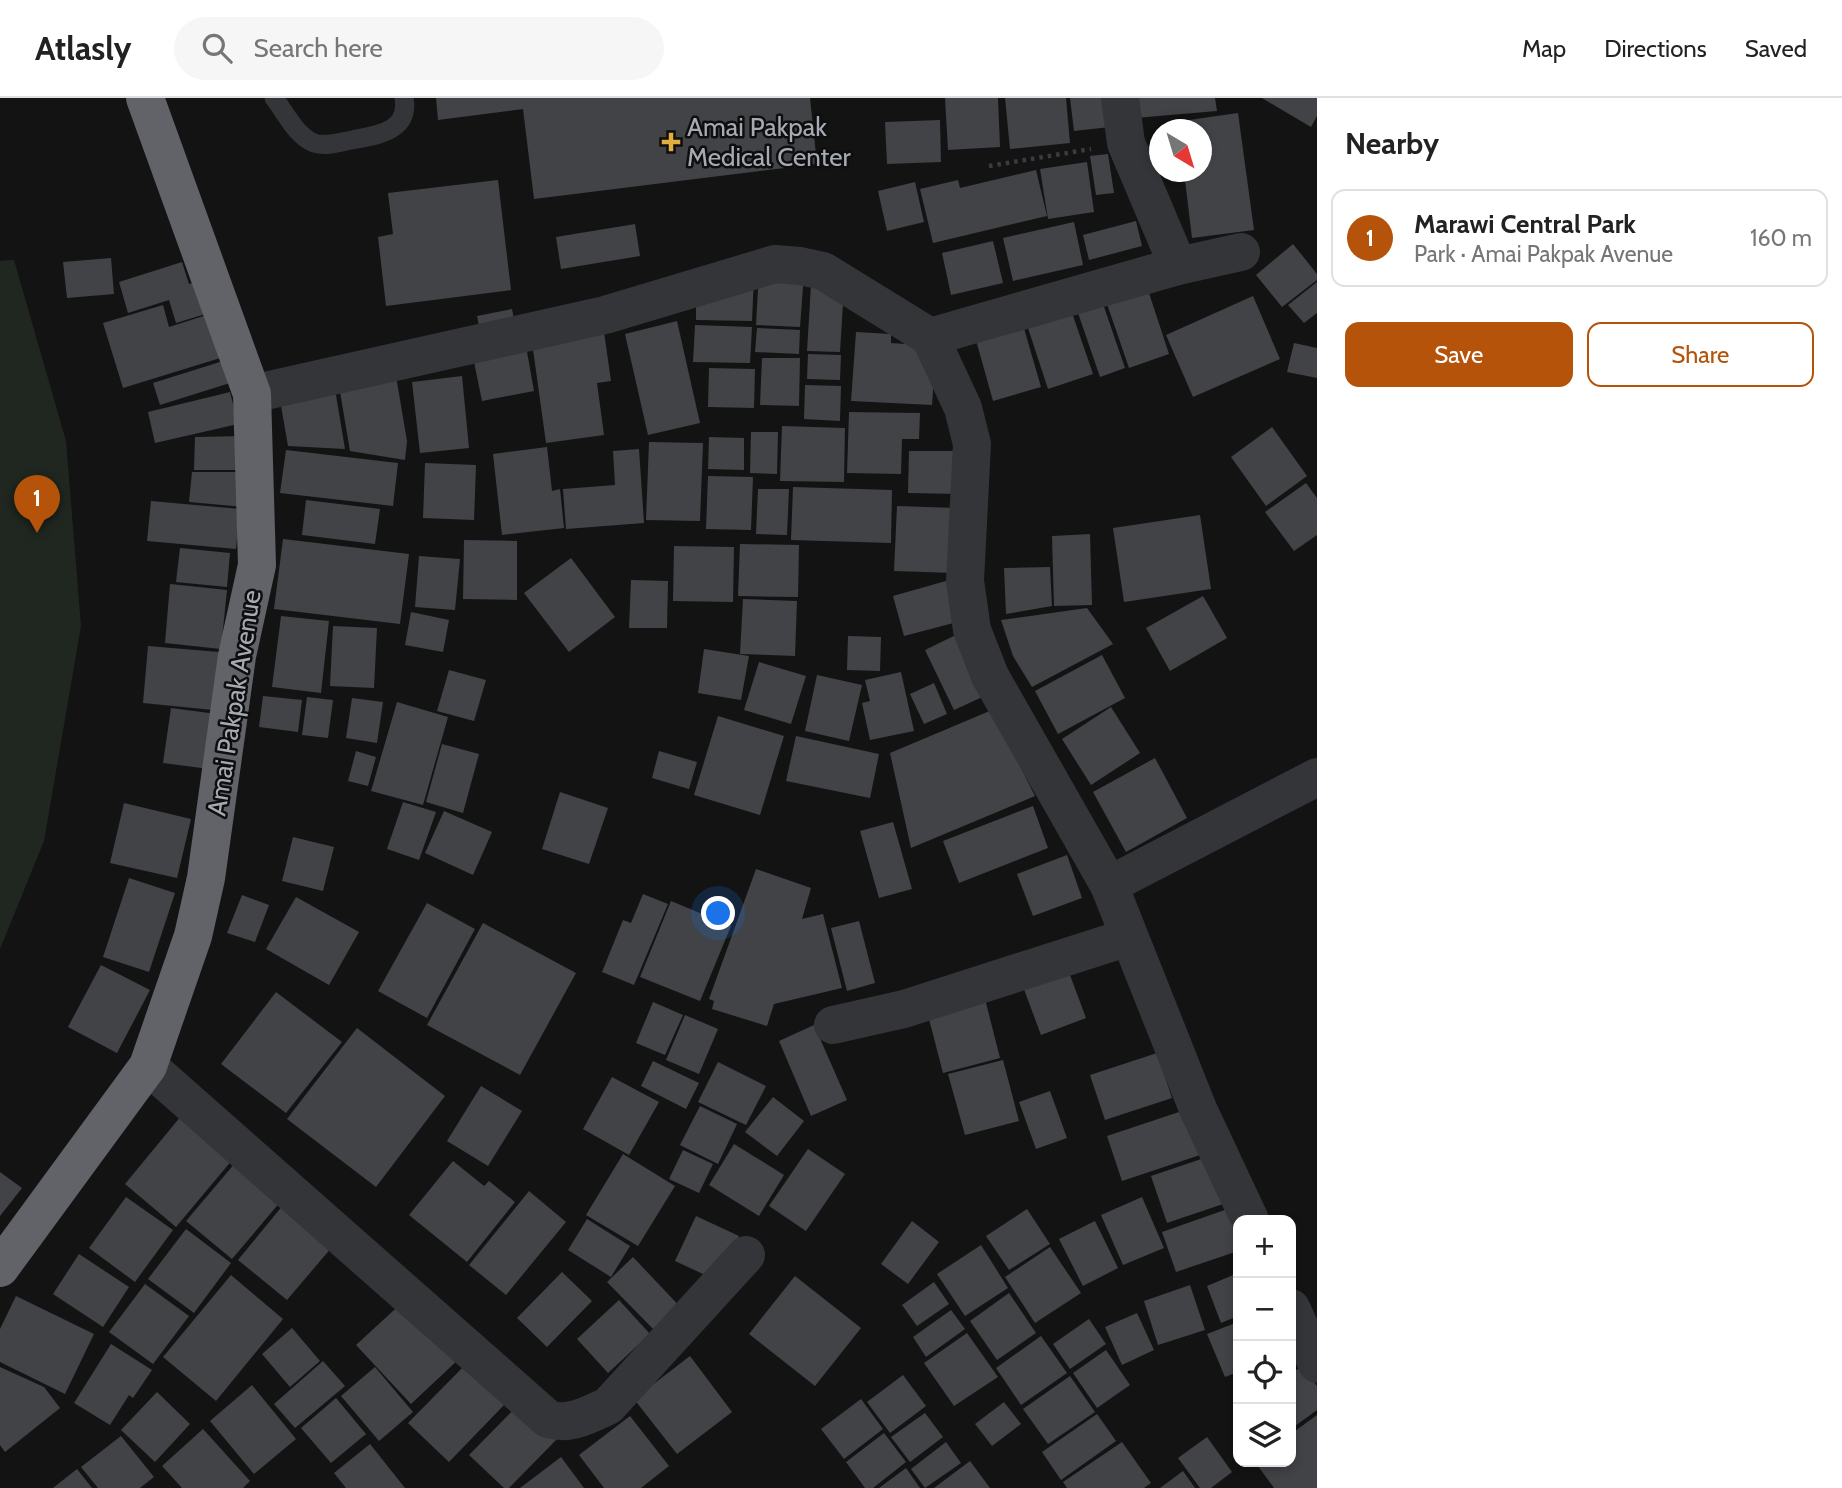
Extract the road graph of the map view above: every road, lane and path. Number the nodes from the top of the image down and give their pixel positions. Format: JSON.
{"nodes":[{"id":1,"x":145,"y":98,"type":"edge"},
{"id":2,"x":274,"y":98,"type":"edge"},
{"id":3,"x":404,"y":98,"type":"edge"},
{"id":4,"x":1120,"y":98,"type":"edge"},
{"id":5,"x":1126,"y":143,"type":"junction"},
{"id":6,"x":989,"y":166,"type":"dead end"},
{"id":7,"x":1241,"y":252,"type":"dead end"},
{"id":8,"x":1178,"y":266,"type":"junction"},
{"id":9,"x":930,"y":337,"type":"junction"},
{"id":10,"x":252,"y":394,"type":"junction"},
{"id":11,"x":1317,"y":777,"type":"edge"},
{"id":12,"x":1110,"y":885,"type":"junction"},
{"id":13,"x":1129,"y":937,"type":"junction"},
{"id":14,"x":833,"y":1025,"type":"dead end"},
{"id":15,"x":148,"y":1066,"type":"junction"},
{"id":16,"x":1248,"y":1215,"type":"edge"},
{"id":17,"x":746,"y":1255,"type":"dead end"},
{"id":18,"x":0,"y":1268,"type":"edge"},
{"id":19,"x":1296,"y":1319,"type":"edge"},
{"id":20,"x":1317,"y":1364,"type":"edge"}],
"edges":[{"from":1,"to":10,"type":"highway","name":"Amai Pakpak Avenue"},
{"from":2,"to":3,"type":"lane"},
{"from":4,"to":5,"type":"street"},
{"from":5,"to":6,"type":"path"},
{"from":5,"to":8,"type":"street"},
{"from":7,"to":8,"type":"street"},
{"from":8,"to":9,"type":"street"},
{"from":9,"to":10,"type":"street"},
{"from":9,"to":12,"type":"street"},
{"from":10,"to":15,"type":"highway","name":"Amai Pakpak Avenue"},
{"from":11,"to":12,"type":"street"},
{"from":12,"to":13,"type":"street"},
{"from":13,"to":14,"type":"street"},
{"from":13,"to":16,"type":"street"},
{"from":15,"to":17,"type":"street"},
{"from":15,"to":18,"type":"highway","name":"Amai Pakpak Avenue"},
{"from":19,"to":20,"type":"street"}]}
